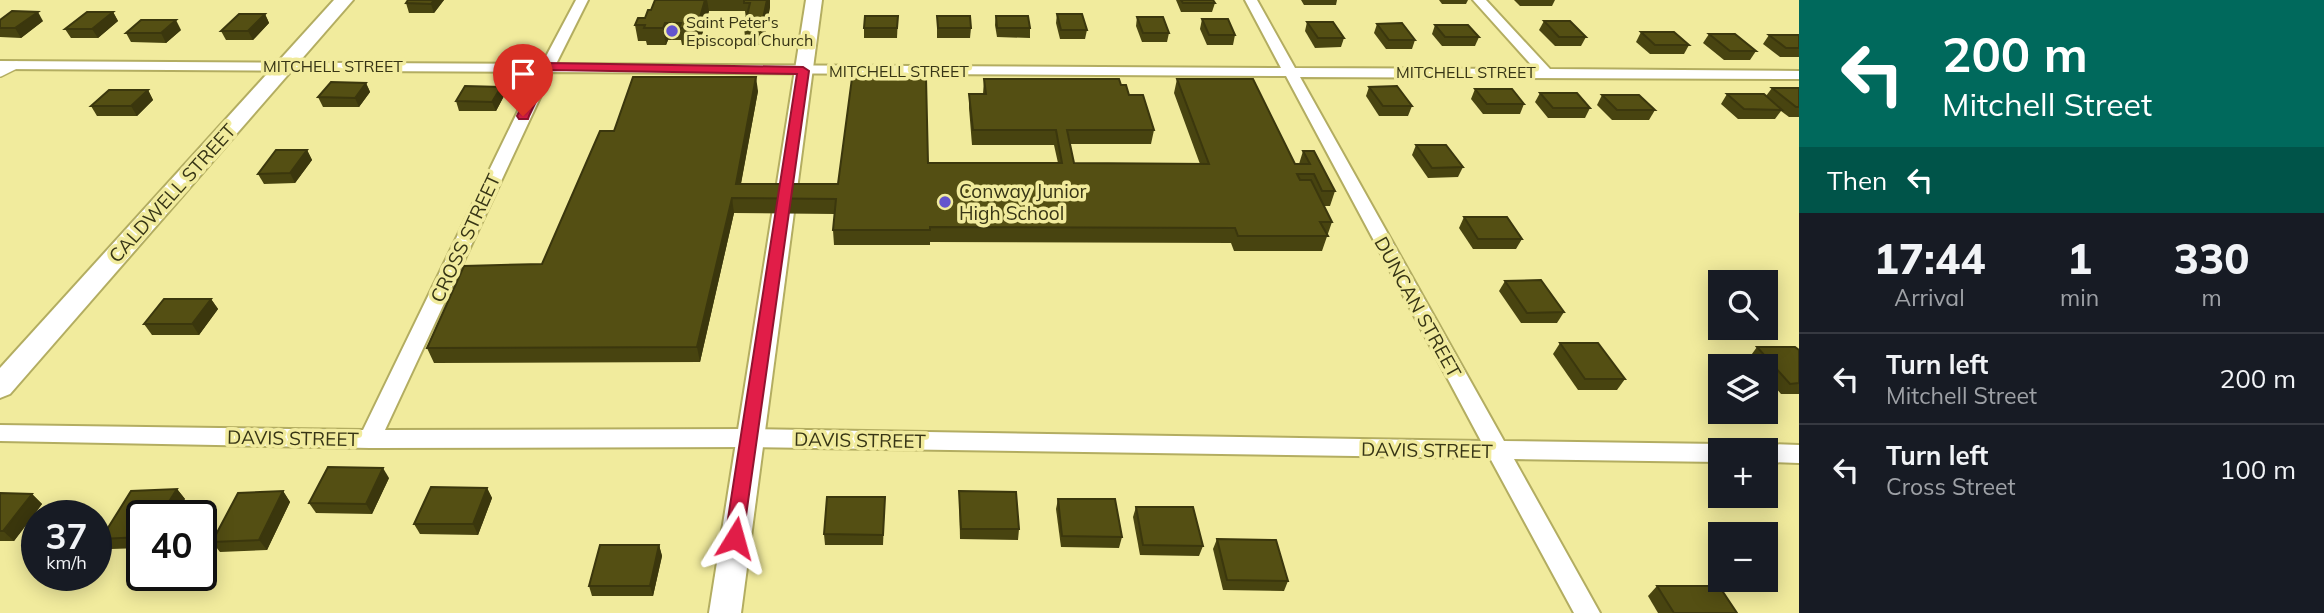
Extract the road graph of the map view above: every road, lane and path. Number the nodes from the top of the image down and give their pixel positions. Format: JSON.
{"nodes":[{"id":1,"x":344,"y":0,"type":"edge"},
{"id":2,"x":582,"y":0,"type":"edge"},
{"id":3,"x":814,"y":0,"type":"edge"},
{"id":4,"x":1251,"y":0,"type":"edge"},
{"id":5,"x":1479,"y":0,"type":"edge"},
{"id":6,"x":0,"y":65,"type":"edge"},
{"id":7,"x":16,"y":65,"type":"junction"},
{"id":8,"x":285,"y":66,"type":"junction"},
{"id":9,"x":547,"y":67,"type":"junction"},
{"id":10,"x":803,"y":71,"type":"junction"},
{"id":11,"x":1289,"y":72,"type":"junction"},
{"id":12,"x":1545,"y":72,"type":"junction"},
{"id":13,"x":0,"y":73,"type":"edge"},
{"id":14,"x":1799,"y":75,"type":"edge"},
{"id":15,"x":0,"y":387,"type":"edge"},
{"id":16,"x":0,"y":433,"type":"edge"},
{"id":17,"x":370,"y":439,"type":"junction"},
{"id":18,"x":748,"y":439,"type":"junction"},
{"id":19,"x":1498,"y":451,"type":"junction"},
{"id":20,"x":1708,"y":453,"type":"edge"},
{"id":21,"x":1778,"y":453,"type":"edge"},
{"id":22,"x":1799,"y":454,"type":"edge"},
{"id":23,"x":725,"y":613,"type":"edge"},
{"id":24,"x":1587,"y":613,"type":"edge"}],
"edges":[{"from":1,"to":8,"type":"main road","name":"CALDWELL STREET"},
{"from":2,"to":9,"type":"street","name":"CROSS STREET"},
{"from":3,"to":10,"type":"street"},
{"from":4,"to":11,"type":"street","name":"DUNCAN STREET"},
{"from":5,"to":12,"type":"street"},
{"from":6,"to":7,"type":"street","name":"MITCHELL STREET"},
{"from":7,"to":8,"type":"street","name":"MITCHELL STREET"},
{"from":7,"to":13,"type":"lane"},
{"from":8,"to":9,"type":"street","name":"MITCHELL STREET"},
{"from":8,"to":15,"type":"main road","name":"CALDWELL STREET"},
{"from":9,"to":10,"type":"street","name":"MITCHELL STREET"},
{"from":9,"to":17,"type":"street","name":"CROSS STREET"},
{"from":10,"to":11,"type":"street","name":"MITCHELL STREET"},
{"from":10,"to":18,"type":"street"},
{"from":11,"to":12,"type":"street","name":"MITCHELL STREET"},
{"from":11,"to":19,"type":"street","name":"DUNCAN STREET"},
{"from":12,"to":14,"type":"street","name":"MITCHELL STREET"},
{"from":16,"to":17,"type":"street","name":"DAVIS STREET"},
{"from":17,"to":18,"type":"street","name":"DAVIS STREET"},
{"from":18,"to":19,"type":"street","name":"DAVIS STREET"},
{"from":18,"to":23,"type":"street"},
{"from":19,"to":20,"type":"street","name":"DAVIS STREET"},
{"from":19,"to":24,"type":"street","name":"DUNCAN STREET"},
{"from":21,"to":22,"type":"street"}]}
